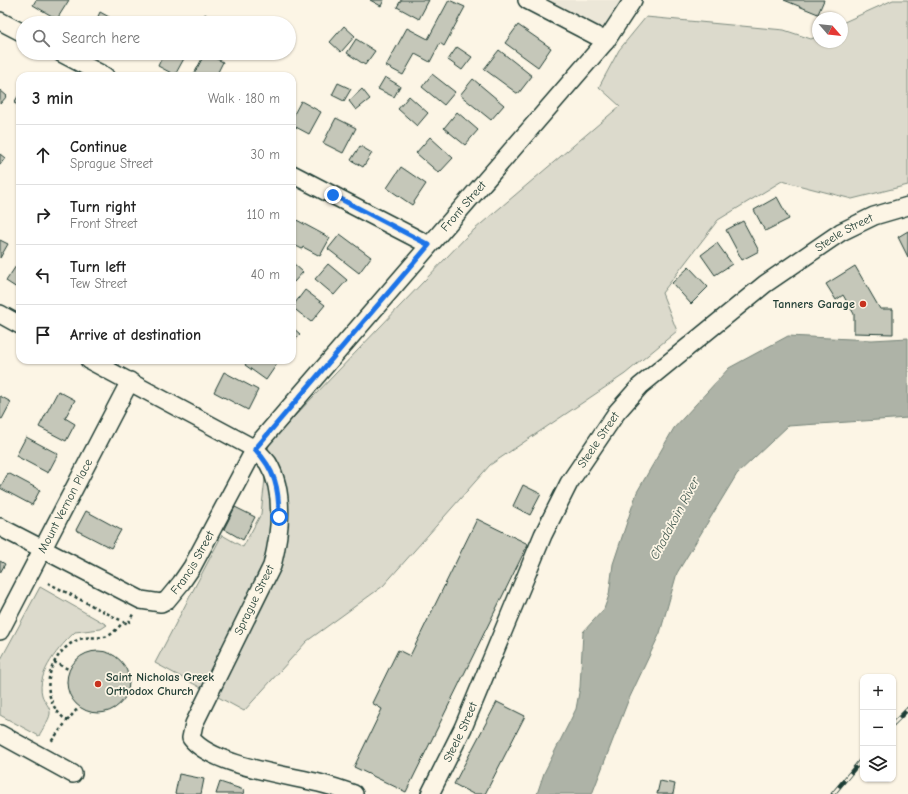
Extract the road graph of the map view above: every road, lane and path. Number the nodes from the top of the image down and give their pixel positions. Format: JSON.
{"nodes":[{"id":1,"x":527,"y":0,"type":"edge"},
{"id":2,"x":633,"y":0,"type":"edge"},
{"id":3,"x":0,"y":21,"type":"edge"},
{"id":4,"x":16,"y":29,"type":"edge"},
{"id":5,"x":606,"y":41,"type":"junction"},
{"id":6,"x":74,"y":60,"type":"edge"},
{"id":7,"x":97,"y":72,"type":"edge"},
{"id":8,"x":296,"y":176,"type":"edge"},
{"id":9,"x":908,"y":206,"type":"edge"},
{"id":10,"x":429,"y":245,"type":"junction"},
{"id":11,"x":0,"y":314,"type":"edge"},
{"id":12,"x":16,"y":323,"type":"edge"},
{"id":13,"x":97,"y":364,"type":"edge"},
{"id":14,"x":130,"y":381,"type":"junction"},
{"id":15,"x":256,"y":447,"type":"junction"},
{"id":16,"x":0,"y":527,"type":"edge"},
{"id":17,"x":42,"y":549,"type":"junction"},
{"id":18,"x":48,"y":583,"type":"dead end"},
{"id":19,"x":0,"y":631,"type":"edge"},
{"id":20,"x":54,"y":662,"type":"junction"},
{"id":21,"x":70,"y":670,"type":"dead end"},
{"id":22,"x":78,"y":708,"type":"dead end"},
{"id":23,"x":67,"y":721,"type":"junction"},
{"id":24,"x":0,"y":734,"type":"edge"},
{"id":25,"x":40,"y":756,"type":"junction"},
{"id":26,"x":73,"y":774,"type":"dead end"},
{"id":27,"x":354,"y":794,"type":"edge"},
{"id":28,"x":430,"y":794,"type":"edge"}],
"edges":[{"from":1,"to":5,"type":"street"},
{"from":2,"to":5,"type":"street","name":"Front Street"},
{"from":3,"to":4,"type":"street"},
{"from":5,"to":10,"type":"street","name":"Front Street"},
{"from":6,"to":7,"type":"street"},
{"from":8,"to":10,"type":"street"},
{"from":9,"to":28,"type":"street","name":"Steele Street"},
{"from":10,"to":15,"type":"street","name":"Front Street"},
{"from":11,"to":12,"type":"street"},
{"from":13,"to":14,"type":"street","name":"Sprague Street"},
{"from":14,"to":15,"type":"street","name":"Sprague Street"},
{"from":14,"to":17,"type":"street","name":"Mount Vernon Place"},
{"from":15,"to":17,"type":"street","name":"Francis Street"},
{"from":15,"to":27,"type":"street","name":"Sprague Street"},
{"from":16,"to":17,"type":"street","name":"Francis Street"},
{"from":17,"to":19,"type":"street","name":"Mount Vernon Place"},
{"from":18,"to":20,"type":"path"},
{"from":20,"to":21,"type":"path"},
{"from":20,"to":23,"type":"path"},
{"from":22,"to":23,"type":"path"},
{"from":23,"to":25,"type":"path"},
{"from":24,"to":25,"type":"street"},
{"from":25,"to":26,"type":"street"}]}
